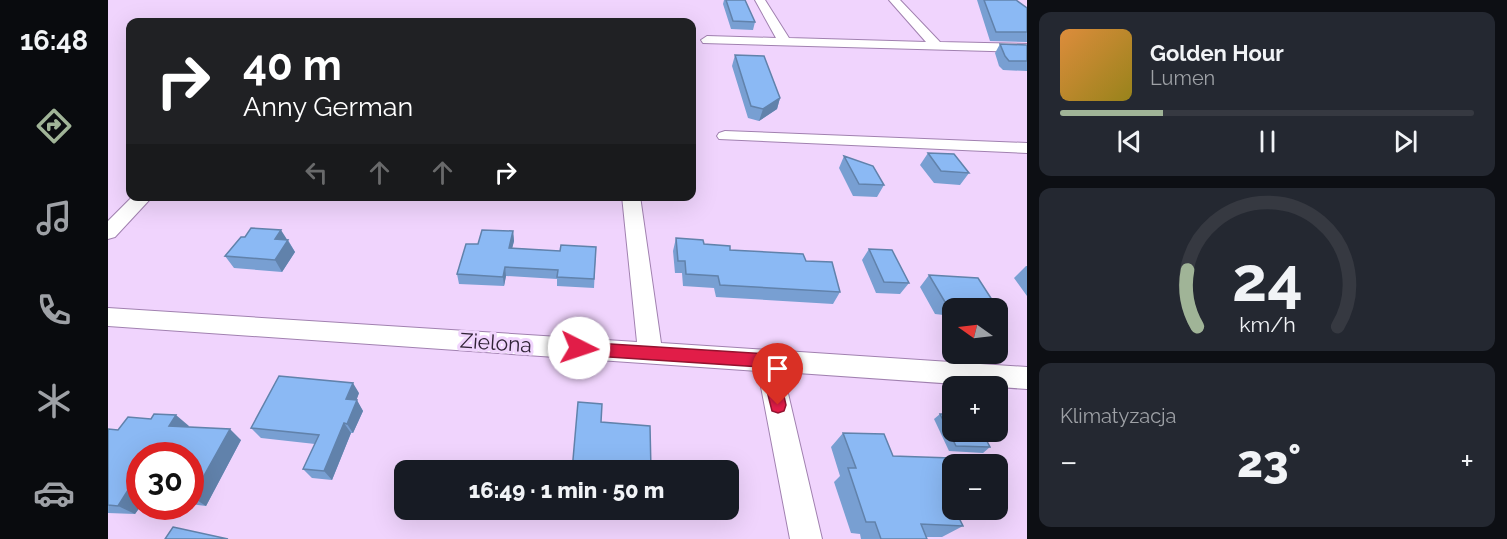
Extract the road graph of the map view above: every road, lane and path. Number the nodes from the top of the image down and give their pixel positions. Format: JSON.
{"nodes":[{"id":1,"x":760,"y":0,"type":"edge"},
{"id":2,"x":894,"y":0,"type":"edge"},
{"id":3,"x":706,"y":40,"type":"dead end"},
{"id":4,"x":784,"y":41,"type":"junction"},
{"id":5,"x":935,"y":44,"type":"junction"},
{"id":6,"x":1027,"y":48,"type":"edge"},
{"id":7,"x":725,"y":136,"type":"dead end"},
{"id":8,"x":1027,"y":148,"type":"edge"},
{"id":9,"x":139,"y":201,"type":"edge"},
{"id":10,"x":632,"y":201,"type":"edge"},
{"id":11,"x":108,"y":232,"type":"edge"},
{"id":12,"x":108,"y":317,"type":"edge"},
{"id":13,"x":650,"y":353,"type":"junction"},
{"id":14,"x":768,"y":361,"type":"junction"},
{"id":15,"x":1027,"y":378,"type":"edge"},
{"id":16,"x":806,"y":539,"type":"edge"}],
"edges":[{"from":1,"to":4,"type":"street"},
{"from":2,"to":5,"type":"street"},
{"from":3,"to":4,"type":"street"},
{"from":4,"to":5,"type":"street"},
{"from":5,"to":6,"type":"street"},
{"from":7,"to":8,"type":"street"},
{"from":9,"to":11,"type":"street"},
{"from":10,"to":13,"type":"street"},
{"from":12,"to":13,"type":"street","name":"Zielona"},
{"from":13,"to":14,"type":"street","name":"Zielona"},
{"from":14,"to":15,"type":"street","name":"Zielona"},
{"from":14,"to":16,"type":"street"}]}
